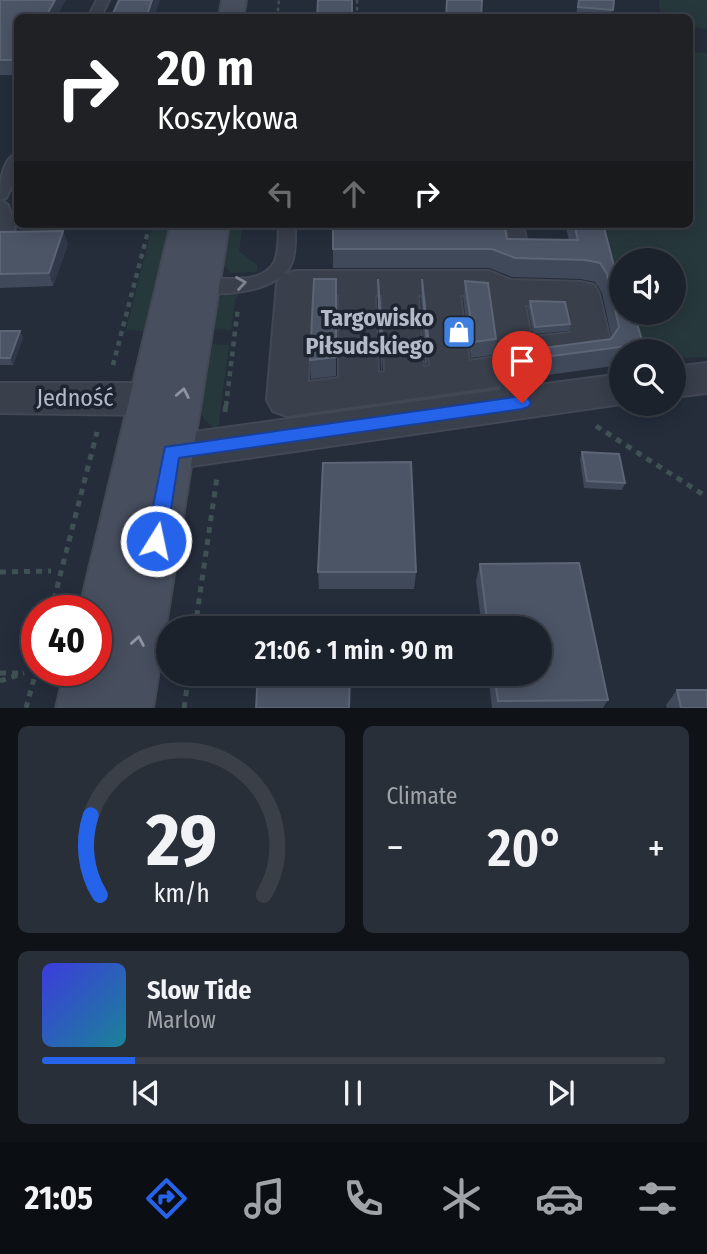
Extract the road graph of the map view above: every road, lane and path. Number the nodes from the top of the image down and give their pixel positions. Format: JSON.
{"nodes":[{"id":1,"x":14,"y":165,"type":"edge"},
{"id":2,"x":0,"y":195,"type":"edge"},
{"id":3,"x":0,"y":205,"type":"edge"},
{"id":4,"x":7,"y":228,"type":"dead end"},
{"id":5,"x":149,"y":228,"type":"edge"},
{"id":6,"x":188,"y":228,"type":"edge"},
{"id":7,"x":213,"y":228,"type":"edge"},
{"id":8,"x":287,"y":228,"type":"edge"},
{"id":9,"x":516,"y":228,"type":"edge"},
{"id":10,"x":501,"y":241,"type":"edge"},
{"id":11,"x":441,"y":282,"type":"junction"},
{"id":12,"x":357,"y":283,"type":"junction"},
{"id":13,"x":399,"y":283,"type":"junction"},
{"id":14,"x":205,"y":290,"type":"junction"},
{"id":15,"x":505,"y":292,"type":"junction"},
{"id":16,"x":111,"y":377,"type":"dead end"},
{"id":17,"x":707,"y":377,"type":"edge"},
{"id":18,"x":451,"y":378,"type":"junction"},
{"id":19,"x":686,"y":380,"type":"edge"},
{"id":20,"x":527,"y":381,"type":"junction"},
{"id":21,"x":405,"y":384,"type":"junction"},
{"id":22,"x":609,"y":388,"type":"edge"},
{"id":23,"x":359,"y":391,"type":"junction"},
{"id":24,"x":0,"y":398,"type":"edge"},
{"id":25,"x":149,"y":398,"type":"junction"},
{"id":26,"x":224,"y":418,"type":"dead end"},
{"id":27,"x":98,"y":429,"type":"dead end"},
{"id":28,"x":154,"y":454,"type":"junction"},
{"id":29,"x":217,"y":477,"type":"dead end"},
{"id":30,"x":707,"y":497,"type":"edge"},
{"id":31,"x":51,"y":571,"type":"dead end"},
{"id":32,"x":0,"y":572,"type":"edge"},
{"id":33,"x":55,"y":595,"type":"edge"},
{"id":34,"x":112,"y":595,"type":"edge"},
{"id":35,"x":197,"y":616,"type":"edge"},
{"id":36,"x":0,"y":673,"type":"edge"},
{"id":37,"x":0,"y":681,"type":"edge"},
{"id":38,"x":32,"y":686,"type":"edge"},
{"id":39,"x":88,"y":686,"type":"edge"},
{"id":40,"x":187,"y":686,"type":"edge"},
{"id":41,"x":26,"y":708,"type":"edge"},
{"id":42,"x":83,"y":708,"type":"edge"},
{"id":43,"x":126,"y":708,"type":"edge"},
{"id":44,"x":184,"y":708,"type":"edge"}],
"edges":[{"from":1,"to":2,"type":"lane"},
{"from":3,"to":4,"type":"lane"},
{"from":5,"to":16,"type":"path"},
{"from":6,"to":14,"type":"street"},
{"from":7,"to":14,"type":"street"},
{"from":14,"to":8,"type":"lane","one_way":true},
{"from":9,"to":10,"type":"lane"},
{"from":11,"to":13,"type":"street"},
{"from":11,"to":15,"type":"street"},
{"from":11,"to":18,"type":"street"},
{"from":12,"to":13,"type":"street"},
{"from":12,"to":23,"type":"street"},
{"from":12,"to":23,"type":"street"},
{"from":13,"to":21,"type":"street"},
{"from":14,"to":25,"type":"street"},
{"from":14,"to":26,"type":"path"},
{"from":28,"to":14,"type":"street","one_way":true},
{"from":15,"to":20,"type":"street"},
{"from":15,"to":20,"type":"street"},
{"from":17,"to":19,"type":"street"},
{"from":18,"to":20,"type":"street"},
{"from":18,"to":21,"type":"street"},
{"from":20,"to":22,"type":"street"},
{"from":20,"to":28,"type":"street"},
{"from":20,"to":30,"type":"path"},
{"from":21,"to":23,"type":"street"},
{"from":24,"to":25,"type":"street","name":"Jedność"},
{"from":25,"to":28,"type":"street"},
{"from":27,"to":33,"type":"path"},
{"from":28,"to":34,"type":"street"},
{"from":43,"to":28,"type":"street","one_way":true},
{"from":29,"to":35,"type":"path"},
{"from":31,"to":32,"type":"path"},
{"from":36,"to":37,"type":"path"},
{"from":38,"to":41,"type":"path"},
{"from":39,"to":42,"type":"street"},
{"from":40,"to":44,"type":"path"}]}
